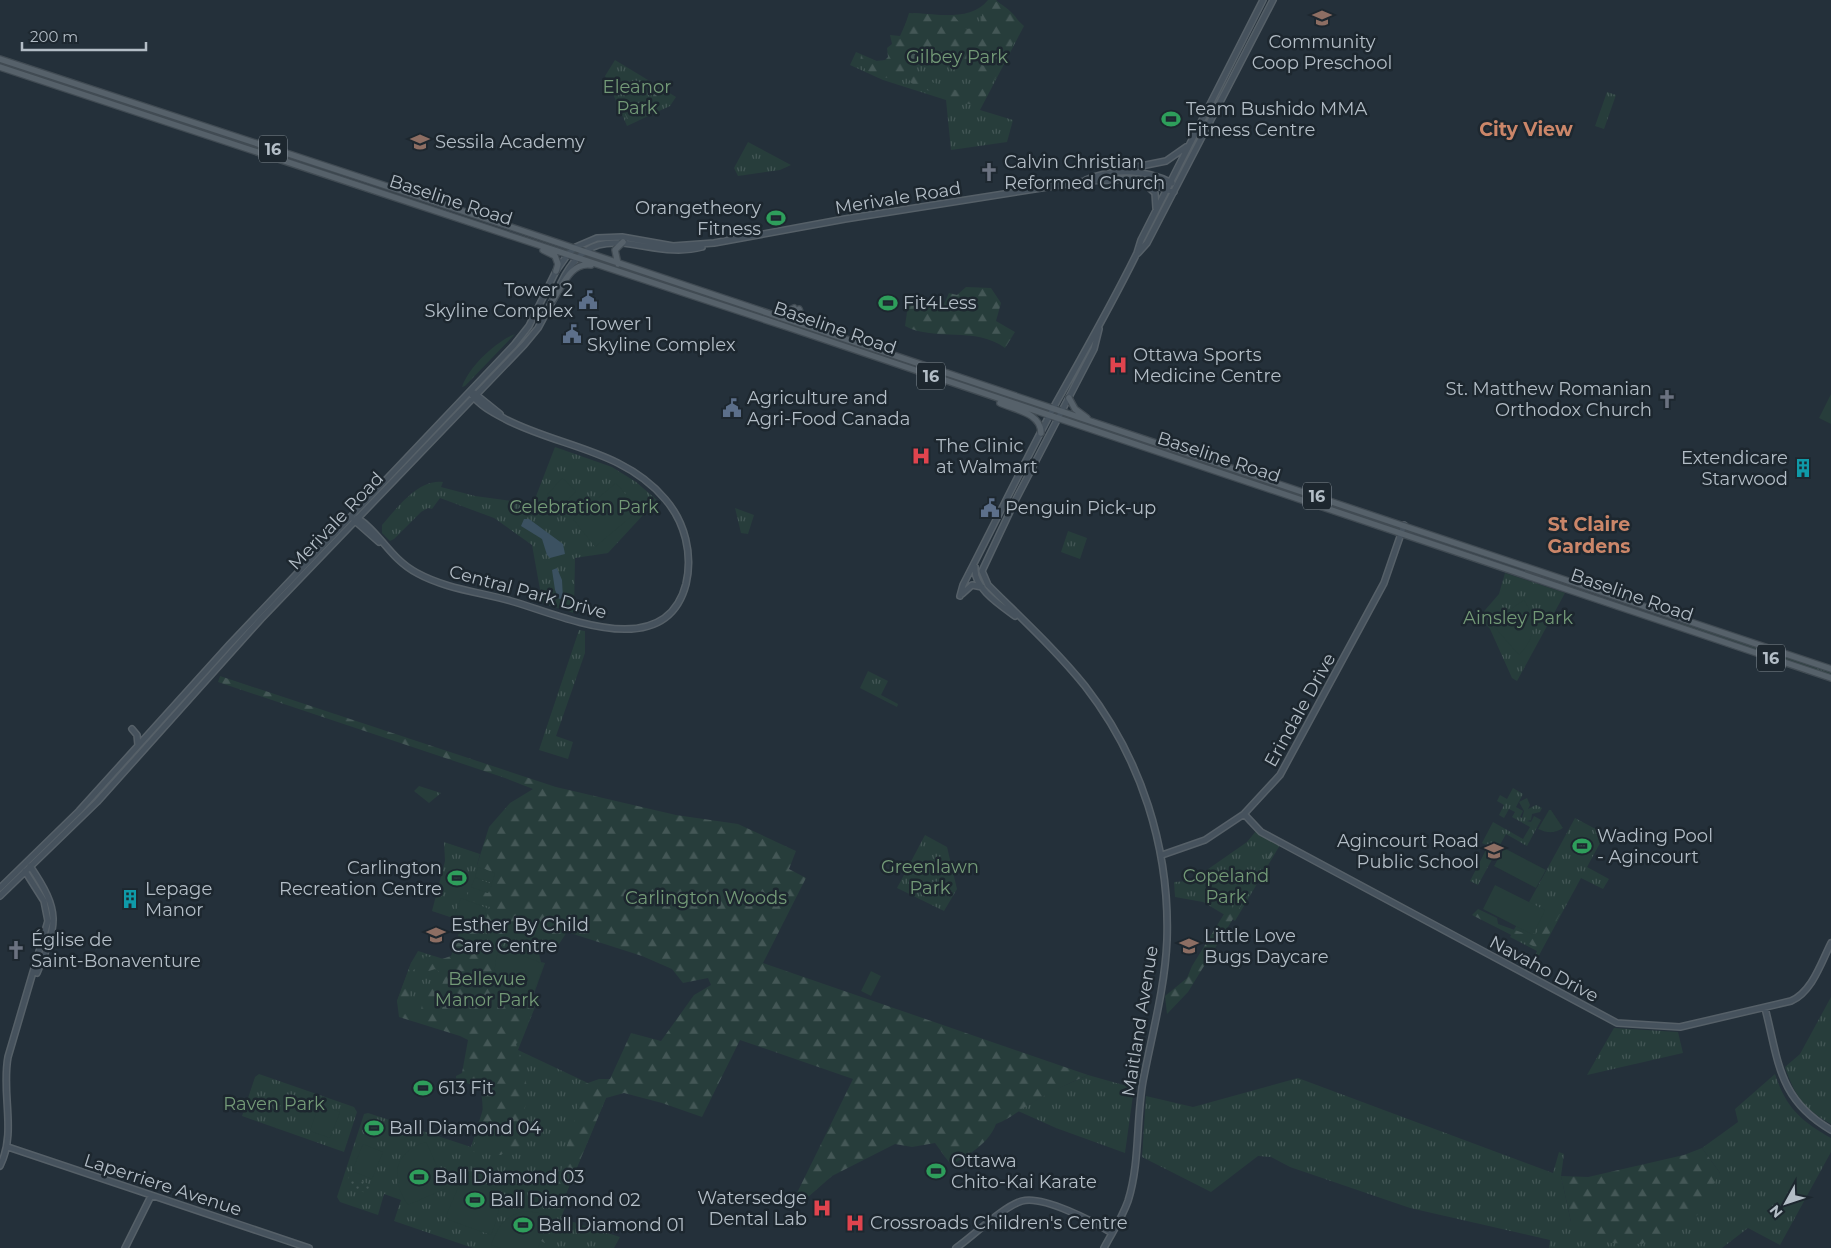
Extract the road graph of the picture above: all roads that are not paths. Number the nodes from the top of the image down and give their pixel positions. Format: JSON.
{"nodes":[{"id":1,"x":1263,"y":0,"type":"edge"},
{"id":2,"x":1273,"y":0,"type":"edge"},
{"id":3,"x":1253,"y":19,"type":"junction"},
{"id":4,"x":1263,"y":20,"type":"junction"},
{"id":5,"x":0,"y":59,"type":"edge"},
{"id":6,"x":0,"y":67,"type":"edge"},
{"id":7,"x":1190,"y":143,"type":"junction"},
{"id":8,"x":1108,"y":173,"type":"junction"},
{"id":9,"x":1138,"y":179,"type":"junction"},
{"id":10,"x":1086,"y":180,"type":"junction"},
{"id":11,"x":1171,"y":182,"type":"junction"},
{"id":12,"x":1178,"y":186,"type":"junction"},
{"id":13,"x":1167,"y":188,"type":"junction"},
{"id":14,"x":1174,"y":192,"type":"junction"},
{"id":15,"x":1156,"y":210,"type":"junction"},
{"id":16,"x":488,"y":220,"type":"junction"},
{"id":17,"x":486,"y":227,"type":"junction"},
{"id":18,"x":526,"y":240,"type":"junction"},
{"id":19,"x":623,"y":242,"type":"junction"},
{"id":20,"x":714,"y":243,"type":"junction"},
{"id":21,"x":573,"y":248,"type":"junction"},
{"id":22,"x":582,"y":252,"type":"junction"},
{"id":23,"x":1137,"y":253,"type":"junction"},
{"id":24,"x":568,"y":254,"type":"junction"},
{"id":25,"x":577,"y":257,"type":"junction"},
{"id":26,"x":618,"y":264,"type":"junction"},
{"id":27,"x":610,"y":269,"type":"junction"},
{"id":28,"x":556,"y":272,"type":"junction"},
{"id":29,"x":688,"y":287,"type":"junction"},
{"id":30,"x":686,"y":294,"type":"junction"},
{"id":31,"x":553,"y":300,"type":"junction"},
{"id":32,"x":733,"y":302,"type":"junction"},
{"id":33,"x":731,"y":309,"type":"junction"},
{"id":34,"x":779,"y":317,"type":"junction"},
{"id":35,"x":792,"y":322,"type":"junction"},
{"id":36,"x":790,"y":328,"type":"junction"},
{"id":37,"x":1100,"y":329,"type":"junction"},
{"id":38,"x":821,"y":331,"type":"junction"},
{"id":39,"x":879,"y":351,"type":"junction"},
{"id":40,"x":877,"y":359,"type":"junction"},
{"id":41,"x":470,"y":392,"type":"junction"},
{"id":42,"x":985,"y":394,"type":"junction"},
{"id":43,"x":475,"y":396,"type":"junction"},
{"id":44,"x":1069,"y":398,"type":"junction"},
{"id":45,"x":1053,"y":409,"type":"junction"},
{"id":46,"x":1061,"y":412,"type":"junction"},
{"id":47,"x":1050,"y":416,"type":"junction"},
{"id":48,"x":1057,"y":419,"type":"junction"},
{"id":49,"x":1093,"y":422,"type":"junction"},
{"id":50,"x":1041,"y":433,"type":"junction"},
{"id":51,"x":1189,"y":454,"type":"junction"},
{"id":52,"x":1186,"y":461,"type":"junction"},
{"id":53,"x":352,"y":515,"type":"junction"},
{"id":54,"x":998,"y":519,"type":"junction"},
{"id":55,"x":357,"y":520,"type":"junction"},
{"id":56,"x":1404,"y":525,"type":"junction"},
{"id":57,"x":1002,"y":526,"type":"junction"},
{"id":58,"x":1401,"y":532,"type":"junction"},
{"id":59,"x":976,"y":561,"type":"junction"},
{"id":60,"x":982,"y":587,"type":"junction"},
{"id":61,"x":1026,"y":624,"type":"junction"},
{"id":62,"x":1831,"y":669,"type":"edge"},
{"id":63,"x":1831,"y":678,"type":"edge"},
{"id":64,"x":132,"y":729,"type":"dead end"},
{"id":65,"x":138,"y":745,"type":"junction"},
{"id":66,"x":111,"y":776,"type":"junction"},
{"id":67,"x":97,"y":802,"type":"junction"},
{"id":68,"x":1244,"y":814,"type":"junction"},
{"id":69,"x":1162,"y":855,"type":"junction"},
{"id":70,"x":27,"y":862,"type":"junction"},
{"id":71,"x":22,"y":866,"type":"junction"},
{"id":72,"x":31,"y":867,"type":"junction"},
{"id":73,"x":26,"y":872,"type":"junction"},
{"id":74,"x":0,"y":888,"type":"edge"},
{"id":75,"x":0,"y":896,"type":"edge"},
{"id":76,"x":1831,"y":943,"type":"edge"},
{"id":77,"x":28,"y":994,"type":"junction"},
{"id":78,"x":1765,"y":1008,"type":"junction"},
{"id":79,"x":1831,"y":1130,"type":"edge"},
{"id":80,"x":8,"y":1147,"type":"junction"},
{"id":81,"x":0,"y":1166,"type":"edge"},
{"id":82,"x":151,"y":1196,"type":"junction"},
{"id":83,"x":1112,"y":1233,"type":"junction"},
{"id":84,"x":124,"y":1248,"type":"edge"},
{"id":85,"x":309,"y":1248,"type":"edge"},
{"id":86,"x":956,"y":1248,"type":"edge"},
{"id":87,"x":1104,"y":1248,"type":"edge"}],
"edges":[{"from":1,"to":3,"type":"main road"},
{"from":2,"to":4,"type":"main road"},
{"from":3,"to":4,"type":"main road"},
{"from":3,"to":7,"type":"main road"},
{"from":4,"to":12,"type":"main road"},
{"from":5,"to":16,"type":"main road","name":"Baseline Road","number":"16"},
{"from":6,"to":17,"type":"main road","name":"Baseline Road","number":"16"},
{"from":7,"to":8,"type":"main road"},
{"from":7,"to":11,"type":"main road"},
{"from":8,"to":10,"type":"main road","name":"Merivale Road"},
{"from":8,"to":11,"type":"main road","name":"Merivale Road"},
{"from":9,"to":10,"type":"main road","name":"Merivale Road"},
{"from":9,"to":13,"type":"main road","name":"Merivale Road"},
{"from":9,"to":15,"type":"main road"},
{"from":10,"to":20,"type":"main road","name":"Merivale Road"},
{"from":11,"to":12,"type":"main road","name":"Merivale Road"},
{"from":11,"to":13,"type":"main road"},
{"from":12,"to":14,"type":"main road"},
{"from":13,"to":14,"type":"main road","name":"Merivale Road"},
{"from":13,"to":15,"type":"main road"},
{"from":14,"to":23,"type":"main road"},
{"from":15,"to":23,"type":"main road"},
{"from":16,"to":17,"type":"main road"},
{"from":16,"to":21,"type":"main road","name":"Baseline Road","number":"16"},
{"from":17,"to":18,"type":"main road","name":"Baseline Road","number":"16"},
{"from":18,"to":24,"type":"main road","name":"Baseline Road","number":"16"},
{"from":18,"to":28,"type":"main road"},
{"from":19,"to":20,"type":"main road","name":"Merivale Road"},
{"from":19,"to":22,"type":"main road","name":"Merivale Road"},
{"from":19,"to":26,"type":"main road"},
{"from":20,"to":21,"type":"main road","name":"Merivale Road"},
{"from":21,"to":22,"type":"main road","name":"Baseline Road","number":"16"},
{"from":21,"to":24,"type":"main road","name":"Merivale Road"},
{"from":22,"to":25,"type":"main road","name":"Merivale Road"},
{"from":22,"to":26,"type":"main road","name":"Baseline Road","number":"16"},
{"from":23,"to":37,"type":"main road"},
{"from":24,"to":25,"type":"main road","name":"Baseline Road","number":"16"},
{"from":24,"to":28,"type":"main road","name":"Merivale Road"},
{"from":25,"to":27,"type":"main road","name":"Baseline Road","number":"16"},
{"from":25,"to":31,"type":"main road","name":"Merivale Road"},
{"from":26,"to":29,"type":"main road","name":"Baseline Road","number":"16"},
{"from":27,"to":30,"type":"main road","name":"Baseline Road","number":"16"},
{"from":27,"to":31,"type":"main road"},
{"from":28,"to":41,"type":"main road","name":"Merivale Road"},
{"from":29,"to":30,"type":"main road"},
{"from":29,"to":32,"type":"main road","name":"Baseline Road","number":"16"},
{"from":30,"to":33,"type":"main road","name":"Baseline Road","number":"16"},
{"from":31,"to":43,"type":"main road","name":"Merivale Road"},
{"from":32,"to":33,"type":"main road"},
{"from":32,"to":34,"type":"main road","name":"Baseline Road","number":"16"},
{"from":33,"to":36,"type":"main road","name":"Baseline Road","number":"16"},
{"from":34,"to":35,"type":"main road","name":"Baseline Road","number":"16"},
{"from":34,"to":38,"type":"main road"},
{"from":35,"to":36,"type":"main road"},
{"from":35,"to":38,"type":"main road","name":"Baseline Road","number":"16"},
{"from":36,"to":40,"type":"main road","name":"Baseline Road","number":"16"},
{"from":37,"to":44,"type":"main road"},
{"from":37,"to":45,"type":"main road"},
{"from":38,"to":39,"type":"main road","name":"Baseline Road","number":"16"},
{"from":39,"to":40,"type":"main road"},
{"from":39,"to":45,"type":"main road","name":"Baseline Road","number":"16"},
{"from":40,"to":42,"type":"main road","name":"Baseline Road","number":"16"},
{"from":41,"to":43,"type":"main road"},
{"from":41,"to":53,"type":"main road","name":"Merivale Road"},
{"from":42,"to":47,"type":"main road","name":"Baseline Road","number":"16"},
{"from":42,"to":50,"type":"main road"},
{"from":43,"to":55,"type":"main road","name":"Merivale Road"},
{"from":43,"to":55,"type":"main road","name":"Central Park Drive"},
{"from":44,"to":46,"type":"main road"},
{"from":44,"to":49,"type":"main road"},
{"from":45,"to":46,"type":"main road","name":"Baseline Road","number":"16"},
{"from":45,"to":47,"type":"main road"},
{"from":46,"to":48,"type":"main road"},
{"from":46,"to":49,"type":"main road","name":"Baseline Road","number":"16"},
{"from":47,"to":48,"type":"main road","name":"Baseline Road","number":"16"},
{"from":47,"to":50,"type":"main road"},
{"from":48,"to":52,"type":"main road","name":"Baseline Road","number":"16"},
{"from":48,"to":57,"type":"main road"},
{"from":49,"to":51,"type":"main road","name":"Baseline Road","number":"16"},
{"from":50,"to":54,"type":"main road"},
{"from":51,"to":52,"type":"main road"},
{"from":51,"to":56,"type":"main road","name":"Baseline Road","number":"16"},
{"from":52,"to":58,"type":"main road","name":"Baseline Road","number":"16"},
{"from":53,"to":55,"type":"main road","name":"Central Park Drive"},
{"from":53,"to":65,"type":"main road","name":"Merivale Road"},
{"from":54,"to":57,"type":"main road"},
{"from":54,"to":59,"type":"main road"},
{"from":55,"to":67,"type":"main road","name":"Merivale Road"},
{"from":56,"to":58,"type":"main road","name":"Erindale Drive"},
{"from":56,"to":62,"type":"main road","name":"Baseline Road","number":"16"},
{"from":57,"to":61,"type":"main road","name":"Maitland Avenue"},
{"from":58,"to":63,"type":"main road","name":"Baseline Road","number":"16"},
{"from":58,"to":68,"type":"main road","name":"Erindale Drive"},
{"from":59,"to":60,"type":"main road"},
{"from":59,"to":60,"type":"main road"},
{"from":60,"to":61,"type":"main road","name":"Maitland Avenue"},
{"from":61,"to":69,"type":"main road","name":"Maitland Avenue"},
{"from":64,"to":65,"type":"main road"},
{"from":65,"to":66,"type":"main road","name":"Merivale Road"},
{"from":66,"to":67,"type":"main road"},
{"from":66,"to":70,"type":"main road","name":"Merivale Road"},
{"from":67,"to":72,"type":"main road","name":"Merivale Road"},
{"from":68,"to":69,"type":"main road","name":"Erindale Drive"},
{"from":68,"to":78,"type":"main road","name":"Navaho Drive"},
{"from":69,"to":83,"type":"main road","name":"Maitland Avenue"},
{"from":70,"to":71,"type":"main road","name":"Merivale Road"},
{"from":70,"to":72,"type":"main road"},
{"from":71,"to":73,"type":"main road"},
{"from":71,"to":74,"type":"main road","name":"Merivale Road"},
{"from":72,"to":73,"type":"main road","name":"Merivale Road"},
{"from":72,"to":77,"type":"main road"},
{"from":73,"to":75,"type":"main road","name":"Merivale Road"},
{"from":73,"to":77,"type":"main road"},
{"from":76,"to":78,"type":"main road","name":"Navaho Drive"},
{"from":77,"to":80,"type":"main road"},
{"from":78,"to":79,"type":"main road"},
{"from":80,"to":81,"type":"main road"},
{"from":80,"to":82,"type":"main road","name":"Laperriere Avenue"},
{"from":82,"to":84,"type":"main road"},
{"from":82,"to":85,"type":"main road","name":"Laperriere Avenue"},
{"from":83,"to":86,"type":"main road"},
{"from":83,"to":87,"type":"main road","name":"Maitland Avenue"}]}
